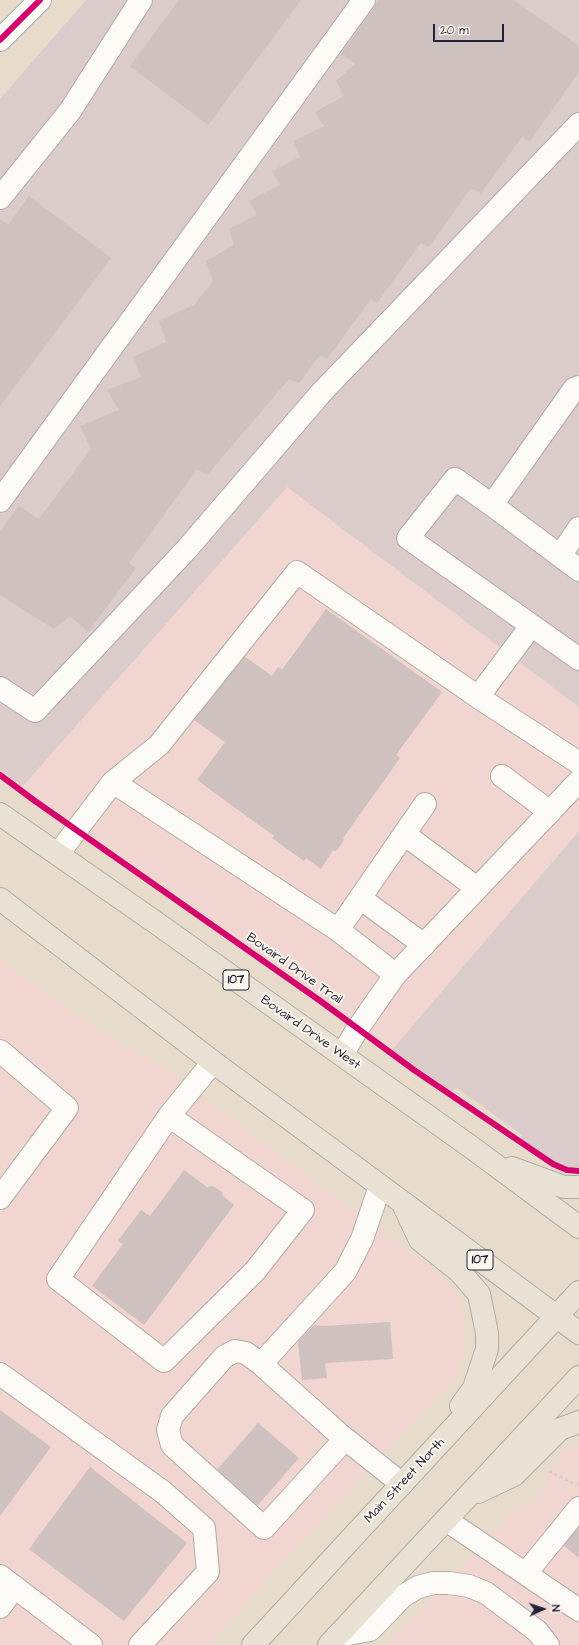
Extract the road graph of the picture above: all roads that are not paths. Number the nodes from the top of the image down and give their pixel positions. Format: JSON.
{"nodes":[{"id":1,"x":40,"y":0,"type":"edge"},
{"id":2,"x":141,"y":0,"type":"edge"},
{"id":3,"x":364,"y":0,"type":"edge"},
{"id":4,"x":0,"y":40,"type":"edge"},
{"id":5,"x":579,"y":124,"type":"edge"},
{"id":6,"x":0,"y":198,"type":"edge"},
{"id":7,"x":579,"y":387,"type":"edge"},
{"id":8,"x":0,"y":501,"type":"edge"},
{"id":9,"x":492,"y":505,"type":"junction"},
{"id":10,"x":579,"y":528,"type":"edge"},
{"id":11,"x":560,"y":556,"type":"junction"},
{"id":12,"x":579,"y":570,"type":"edge"},
{"id":13,"x":531,"y":626,"type":"junction"},
{"id":14,"x":579,"y":659,"type":"edge"},
{"id":15,"x":0,"y":688,"type":"edge"},
{"id":16,"x":478,"y":697,"type":"junction"},
{"id":17,"x":579,"y":763,"type":"edge"},
{"id":18,"x":502,"y":776,"type":"dead end"},
{"id":19,"x":579,"y":781,"type":"edge"},
{"id":20,"x":114,"y":782,"type":"junction"},
{"id":21,"x":425,"y":804,"type":"dead end"},
{"id":22,"x":550,"y":812,"type":"junction"},
{"id":23,"x":0,"y":814,"type":"edge"},
{"id":24,"x":404,"y":834,"type":"junction"},
{"id":25,"x":58,"y":854,"type":"junction"},
{"id":26,"x":477,"y":888,"type":"junction"},
{"id":27,"x":360,"y":898,"type":"junction"},
{"id":28,"x":0,"y":899,"type":"edge"},
{"id":29,"x":338,"y":930,"type":"junction"},
{"id":30,"x":424,"y":945,"type":"junction"},
{"id":31,"x":395,"y":975,"type":"junction"},
{"id":32,"x":0,"y":1051,"type":"edge"},
{"id":33,"x":342,"y":1055,"type":"junction"},
{"id":34,"x":214,"y":1062,"type":"junction"},
{"id":35,"x":170,"y":1116,"type":"junction"},
{"id":36,"x":470,"y":1147,"type":"junction"},
{"id":37,"x":380,"y":1186,"type":"junction"},
{"id":38,"x":579,"y":1187,"type":"edge"},
{"id":39,"x":0,"y":1198,"type":"edge"},
{"id":40,"x":402,"y":1203,"type":"junction"},
{"id":41,"x":579,"y":1227,"type":"edge"},
{"id":42,"x":579,"y":1292,"type":"edge"},
{"id":43,"x":556,"y":1316,"type":"junction"},
{"id":44,"x":579,"y":1333,"type":"edge"},
{"id":45,"x":261,"y":1364,"type":"junction"},
{"id":46,"x":0,"y":1374,"type":"edge"},
{"id":47,"x":579,"y":1377,"type":"edge"},
{"id":48,"x":579,"y":1422,"type":"edge"},
{"id":49,"x":345,"y":1439,"type":"junction"},
{"id":50,"x":426,"y":1457,"type":"junction"},
{"id":51,"x":402,"y":1484,"type":"junction"},
{"id":52,"x":468,"y":1497,"type":"junction"},
{"id":53,"x":579,"y":1508,"type":"edge"},
{"id":54,"x":446,"y":1520,"type":"junction"},
{"id":55,"x":526,"y":1573,"type":"junction"},
{"id":56,"x":7,"y":1581,"type":"edge"},
{"id":57,"x":0,"y":1607,"type":"edge"},
{"id":58,"x":579,"y":1610,"type":"edge"},
{"id":59,"x":333,"y":1641,"type":"edge"},
{"id":60,"x":91,"y":1645,"type":"edge"},
{"id":61,"x":140,"y":1645,"type":"edge"},
{"id":62,"x":253,"y":1645,"type":"edge"},
{"id":63,"x":548,"y":1645,"type":"edge"}],
"edges":[{"from":1,"to":4,"type":"street"},
{"from":2,"to":6,"type":"street"},
{"from":3,"to":8,"type":"street"},
{"from":5,"to":15,"type":"street"},
{"from":7,"to":9,"type":"street"},
{"from":9,"to":11,"type":"street"},
{"from":9,"to":13,"type":"street"},
{"from":10,"to":11,"type":"street"},
{"from":11,"to":12,"type":"street"},
{"from":13,"to":14,"type":"street"},
{"from":13,"to":16,"type":"street"},
{"from":16,"to":17,"type":"street"},
{"from":16,"to":20,"type":"street"},
{"from":18,"to":22,"type":"street"},
{"from":19,"to":22,"type":"street"},
{"from":20,"to":25,"type":"street"},
{"from":20,"to":29,"type":"street"},
{"from":21,"to":24,"type":"street"},
{"from":22,"to":26,"type":"street"},
{"from":23,"to":25,"type":"main road","name":"Bovaird Drive West","number":"107"},
{"from":24,"to":26,"type":"street"},
{"from":24,"to":27,"type":"street"},
{"from":25,"to":33,"type":"main road","name":"Bovaird Drive West","number":"107"},
{"from":26,"to":30,"type":"street"},
{"from":27,"to":29,"type":"street"},
{"from":27,"to":30,"type":"street"},
{"from":28,"to":34,"type":"main road","number":"107"},
{"from":29,"to":31,"type":"street"},
{"from":30,"to":31,"type":"street"},
{"from":31,"to":33,"type":"street"},
{"from":32,"to":39,"type":"street"},
{"from":33,"to":36,"type":"main road","name":"Bovaird Drive West","number":"107"},
{"from":34,"to":35,"type":"street"},
{"from":34,"to":37,"type":"main road","number":"107"},
{"from":35,"to":35,"type":"street"},
{"from":36,"to":38,"type":"main road"},
{"from":36,"to":41,"type":"main road","name":"Bovaird Drive West","number":"107"},
{"from":37,"to":40,"type":"main road","number":"107"},
{"from":37,"to":45,"type":"street"},
{"from":40,"to":43,"type":"main road","number":"107"},
{"from":40,"to":50,"type":"main road"},
{"from":42,"to":43,"type":"main road","name":"Main Street North"},
{"from":43,"to":44,"type":"main road","number":"107"},
{"from":43,"to":50,"type":"main road","name":"Main Street North"},
{"from":45,"to":49,"type":"street"},
{"from":45,"to":49,"type":"street"},
{"from":46,"to":61,"type":"street"},
{"from":47,"to":52,"type":"main road"},
{"from":48,"to":52,"type":"main road"},
{"from":49,"to":51,"type":"street"},
{"from":50,"to":51,"type":"main road","name":"Main Street North"},
{"from":51,"to":62,"type":"main road","name":"Main Street North"},
{"from":52,"to":54,"type":"main road"},
{"from":53,"to":55,"type":"street"},
{"from":54,"to":55,"type":"street"},
{"from":54,"to":59,"type":"main road"},
{"from":55,"to":58,"type":"street"},
{"from":56,"to":57,"type":"street"},
{"from":56,"to":60,"type":"street"},
{"from":59,"to":63,"type":"street"}]}
